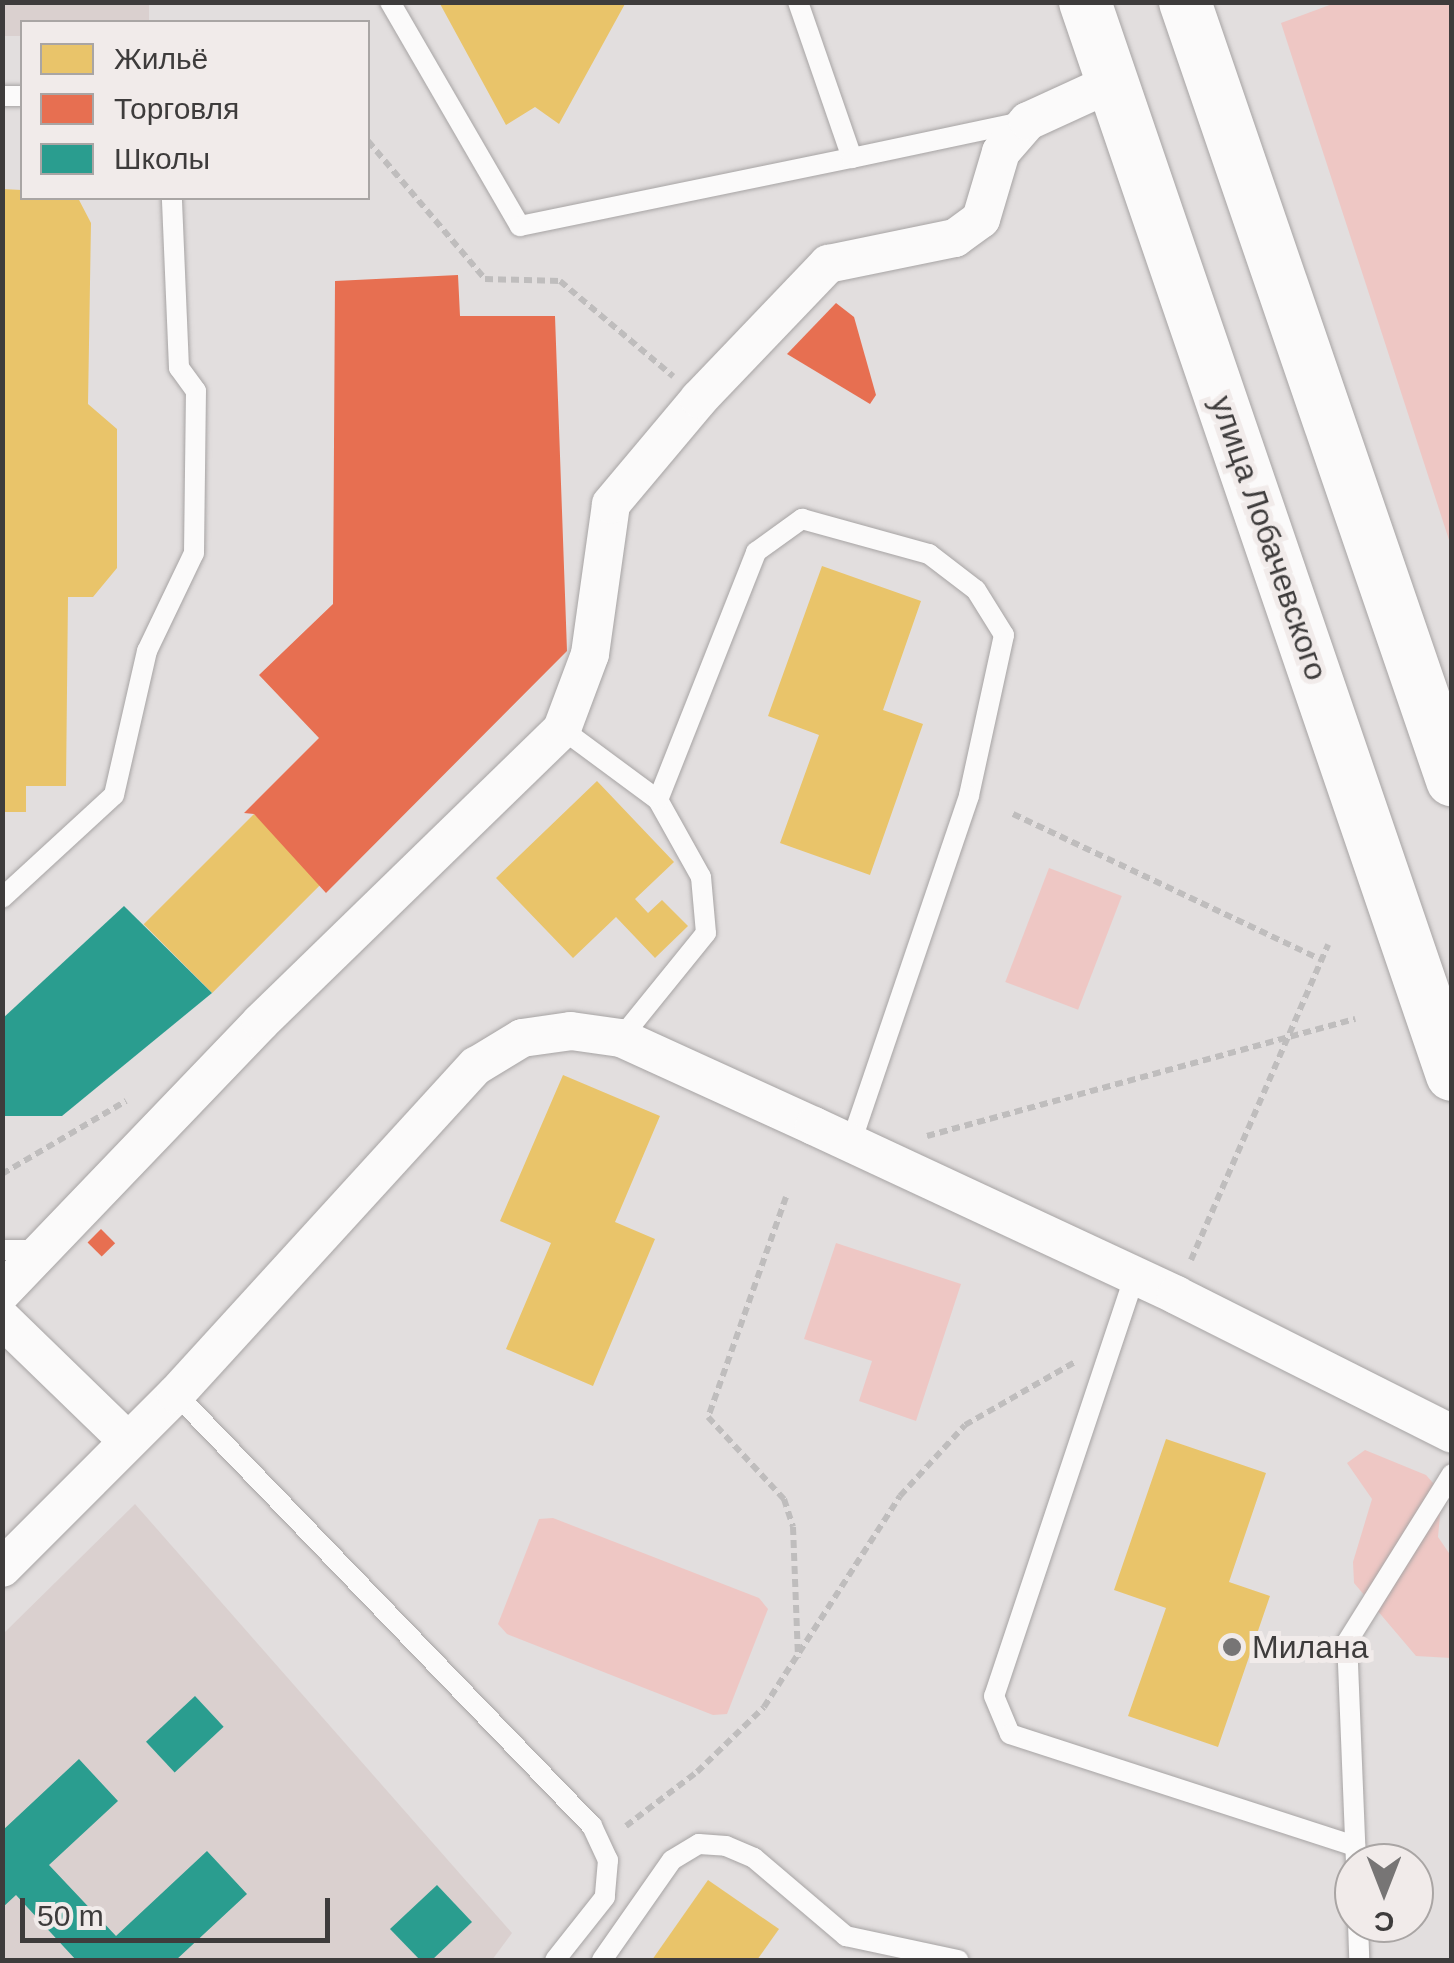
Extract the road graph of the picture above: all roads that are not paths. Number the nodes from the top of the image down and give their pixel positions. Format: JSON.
{"nodes":[{"id":1,"x":390,"y":2,"type":"edge"},
{"id":2,"x":798,"y":2,"type":"edge"},
{"id":3,"x":1085,"y":2,"type":"edge"},
{"id":4,"x":1185,"y":2,"type":"edge"},
{"id":5,"x":1113,"y":82,"type":"junction"},
{"id":6,"x":1028,"y":121,"type":"junction"},
{"id":7,"x":852,"y":158,"type":"junction"},
{"id":8,"x":172,"y":200,"type":"edge"},
{"id":9,"x":562,"y":729,"type":"junction"},
{"id":10,"x":1452,"y":780,"type":"edge"},
{"id":11,"x":658,"y":800,"type":"junction"},
{"id":12,"x":2,"y":898,"type":"edge"},
{"id":13,"x":622,"y":1038,"type":"junction"},
{"id":14,"x":1452,"y":1075,"type":"edge"},
{"id":15,"x":860,"y":1148,"type":"junction"},
{"id":16,"x":2,"y":1250,"type":"edge"},
{"id":17,"x":42,"y":1250,"type":"junction"},
{"id":18,"x":1134,"y":1276,"type":"junction"},
{"id":19,"x":2,"y":1292,"type":"edge"},
{"id":20,"x":2,"y":1318,"type":"edge"},
{"id":21,"x":176,"y":1394,"type":"junction"},
{"id":22,"x":1452,"y":1434,"type":"edge"},
{"id":23,"x":128,"y":1441,"type":"junction"},
{"id":24,"x":1452,"y":1474,"type":"edge"},
{"id":25,"x":2,"y":1568,"type":"edge"},
{"id":26,"x":1355,"y":1843,"type":"edge"},
{"id":27,"x":1334,"y":1847,"type":"edge"},
{"id":28,"x":555,"y":1960,"type":"edge"},
{"id":29,"x":602,"y":1960,"type":"edge"},
{"id":30,"x":958,"y":1960,"type":"edge"}],
"edges":[{"from":1,"to":7,"type":"lane"},
{"from":2,"to":7,"type":"lane"},
{"from":3,"to":5,"type":"main road","name":"улица Лобачевского"},
{"from":4,"to":10,"type":"main road"},
{"from":5,"to":6,"type":"street"},
{"from":5,"to":14,"type":"main road","name":"улица Лобачевского"},
{"from":6,"to":7,"type":"lane"},
{"from":6,"to":9,"type":"street"},
{"from":8,"to":12,"type":"lane"},
{"from":9,"to":11,"type":"lane"},
{"from":9,"to":17,"type":"street"},
{"from":11,"to":13,"type":"lane"},
{"from":11,"to":15,"type":"lane"},
{"from":13,"to":15,"type":"street"},
{"from":13,"to":21,"type":"street"},
{"from":15,"to":18,"type":"street"},
{"from":16,"to":17,"type":"lane"},
{"from":17,"to":19,"type":"street"},
{"from":18,"to":22,"type":"street"},
{"from":18,"to":27,"type":"lane"},
{"from":20,"to":23,"type":"street"},
{"from":21,"to":23,"type":"street"},
{"from":21,"to":28,"type":"lane"},
{"from":23,"to":25,"type":"street"},
{"from":24,"to":26,"type":"lane"},
{"from":29,"to":30,"type":"lane"}]}
